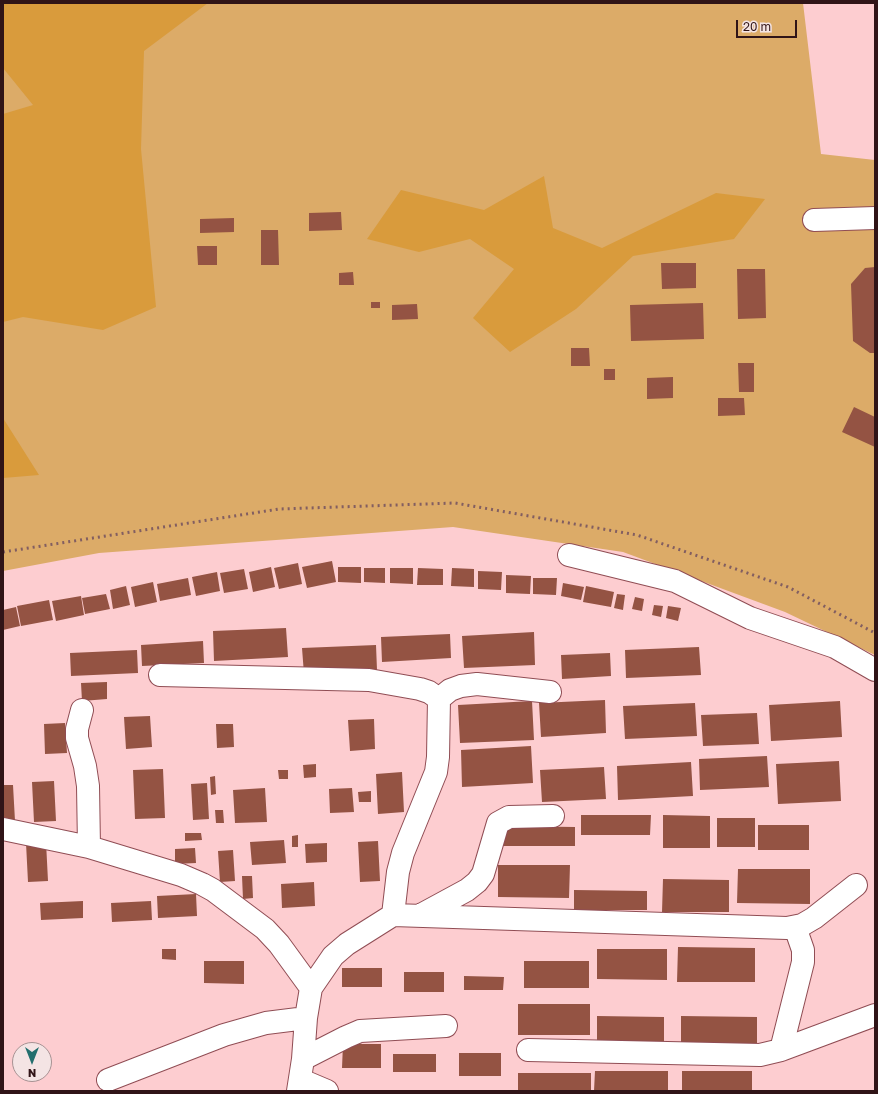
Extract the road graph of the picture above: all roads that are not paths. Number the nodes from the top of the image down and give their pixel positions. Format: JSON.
{"nodes":[{"id":1,"x":875,"y":218,"type":"edge"},
{"id":2,"x":814,"y":220,"type":"dead end"},
{"id":3,"x":569,"y":555,"type":"dead end"},
{"id":4,"x":875,"y":670,"type":"edge"},
{"id":5,"x":160,"y":675,"type":"dead end"},
{"id":6,"x":550,"y":692,"type":"dead end"},
{"id":7,"x":440,"y":699,"type":"junction"},
{"id":8,"x":82,"y":710,"type":"dead end"},
{"id":9,"x":553,"y":816,"type":"dead end"},
{"id":10,"x":3,"y":829,"type":"edge"},
{"id":11,"x":89,"y":847,"type":"junction"},
{"id":12,"x":856,"y":885,"type":"dead end"},
{"id":13,"x":393,"y":916,"type":"junction"},
{"id":14,"x":418,"y":916,"type":"junction"},
{"id":15,"x":795,"y":926,"type":"junction"},
{"id":16,"x":311,"y":988,"type":"junction"},
{"id":17,"x":875,"y":1015,"type":"edge"},
{"id":18,"x":306,"y":1018,"type":"junction"},
{"id":19,"x":446,"y":1026,"type":"dead end"},
{"id":20,"x":528,"y":1050,"type":"dead end"},
{"id":21,"x":781,"y":1050,"type":"junction"},
{"id":22,"x":301,"y":1077,"type":"edge"},
{"id":23,"x":108,"y":1080,"type":"dead end"},
{"id":24,"x":327,"y":1091,"type":"edge"}],
"edges":[{"from":1,"to":2,"type":"street"},
{"from":3,"to":4,"type":"street"},
{"from":5,"to":7,"type":"street"},
{"from":6,"to":7,"type":"street"},
{"from":7,"to":13,"type":"street"},
{"from":8,"to":11,"type":"street"},
{"from":9,"to":14,"type":"street"},
{"from":10,"to":11,"type":"street"},
{"from":11,"to":16,"type":"street"},
{"from":12,"to":15,"type":"street"},
{"from":13,"to":14,"type":"street"},
{"from":13,"to":16,"type":"street"},
{"from":14,"to":15,"type":"street"},
{"from":15,"to":21,"type":"street"},
{"from":16,"to":18,"type":"street"},
{"from":17,"to":21,"type":"street"},
{"from":18,"to":22,"type":"street"},
{"from":18,"to":23,"type":"street"},
{"from":19,"to":22,"type":"street"},
{"from":20,"to":21,"type":"street"},
{"from":22,"to":24,"type":"street"}]}
